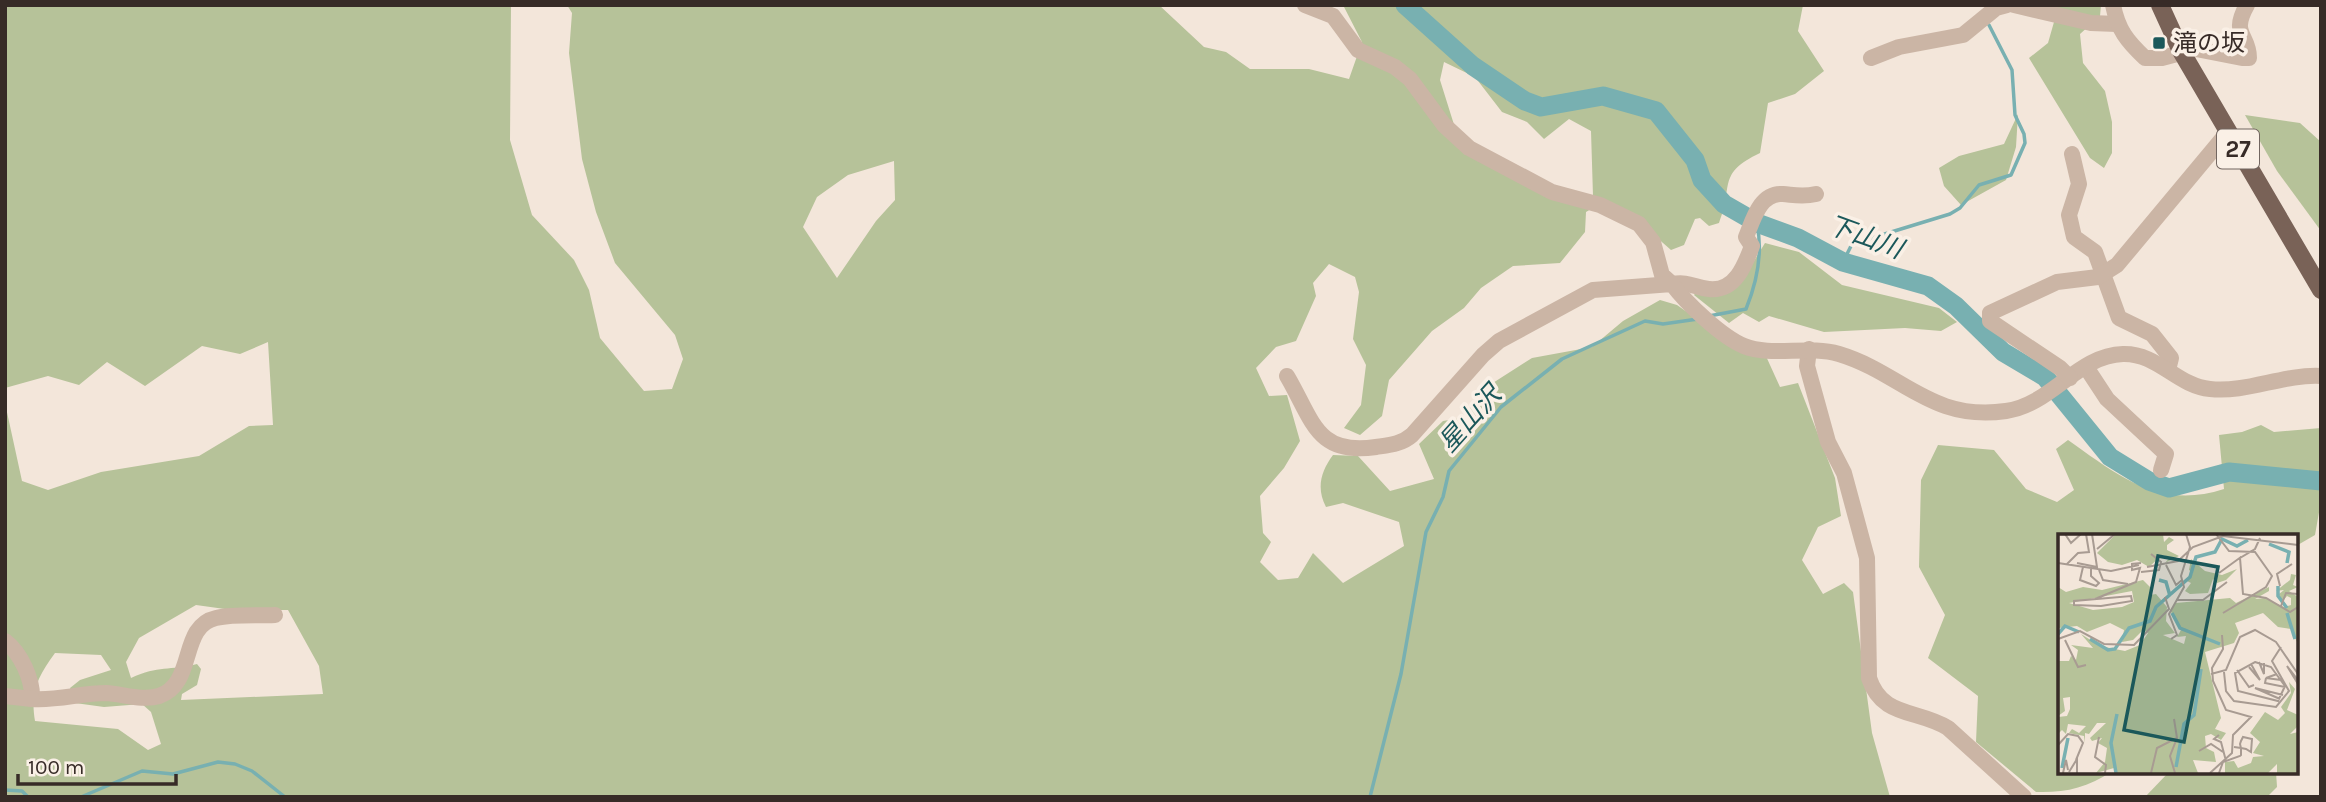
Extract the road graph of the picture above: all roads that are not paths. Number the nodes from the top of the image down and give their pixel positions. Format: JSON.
{"nodes":[{"id":1,"x":1306,"y":5,"type":"edge"},
{"id":2,"x":2007,"y":5,"type":"edge"},
{"id":3,"x":2014,"y":5,"type":"edge"},
{"id":4,"x":2113,"y":5,"type":"edge"},
{"id":5,"x":2160,"y":5,"type":"edge"},
{"id":6,"x":2247,"y":5,"type":"edge"},
{"id":7,"x":2117,"y":24,"type":"junction"},
{"id":8,"x":2181,"y":51,"type":"junction"},
{"id":9,"x":1871,"y":58,"type":"dead end"},
{"id":10,"x":2227,"y":132,"type":"junction"},
{"id":11,"x":2072,"y":154,"type":"dead end"},
{"id":12,"x":1816,"y":194,"type":"dead end"},
{"id":13,"x":2102,"y":275,"type":"junction"},
{"id":14,"x":1675,"y":288,"type":"junction"},
{"id":15,"x":2321,"y":290,"type":"edge"},
{"id":16,"x":1809,"y":349,"type":"junction"},
{"id":17,"x":2086,"y":368,"type":"junction"},
{"id":18,"x":2168,"y":370,"type":"junction"},
{"id":19,"x":1287,"y":376,"type":"dead end"},
{"id":20,"x":2321,"y":376,"type":"edge"},
{"id":21,"x":2068,"y":380,"type":"junction"},
{"id":22,"x":2161,"y":470,"type":"dead end"},
{"id":23,"x":275,"y":615,"type":"dead end"},
{"id":24,"x":5,"y":641,"type":"edge"},
{"id":25,"x":5,"y":696,"type":"edge"},
{"id":26,"x":32,"y":699,"type":"junction"},
{"id":27,"x":2024,"y":797,"type":"edge"}],
"edges":[{"from":1,"to":14,"type":"street"},
{"from":2,"to":9,"type":"street"},
{"from":3,"to":7,"type":"street"},
{"from":4,"to":7,"type":"street"},
{"from":5,"to":8,"type":"main road","number":"27"},
{"from":6,"to":8,"type":"street"},
{"from":7,"to":8,"type":"street"},
{"from":8,"to":10,"type":"main road","number":"27"},
{"from":10,"to":13,"type":"street"},
{"from":10,"to":15,"type":"main road","number":"27"},
{"from":11,"to":13,"type":"street"},
{"from":12,"to":14,"type":"street"},
{"from":13,"to":18,"type":"street"},
{"from":13,"to":21,"type":"street"},
{"from":14,"to":16,"type":"street"},
{"from":14,"to":19,"type":"street"},
{"from":16,"to":21,"type":"street"},
{"from":16,"to":27,"type":"street"},
{"from":17,"to":18,"type":"street"},
{"from":17,"to":21,"type":"street"},
{"from":17,"to":22,"type":"street"},
{"from":18,"to":20,"type":"street"},
{"from":23,"to":26,"type":"street"},
{"from":24,"to":26,"type":"street"},
{"from":25,"to":26,"type":"street"}]}
